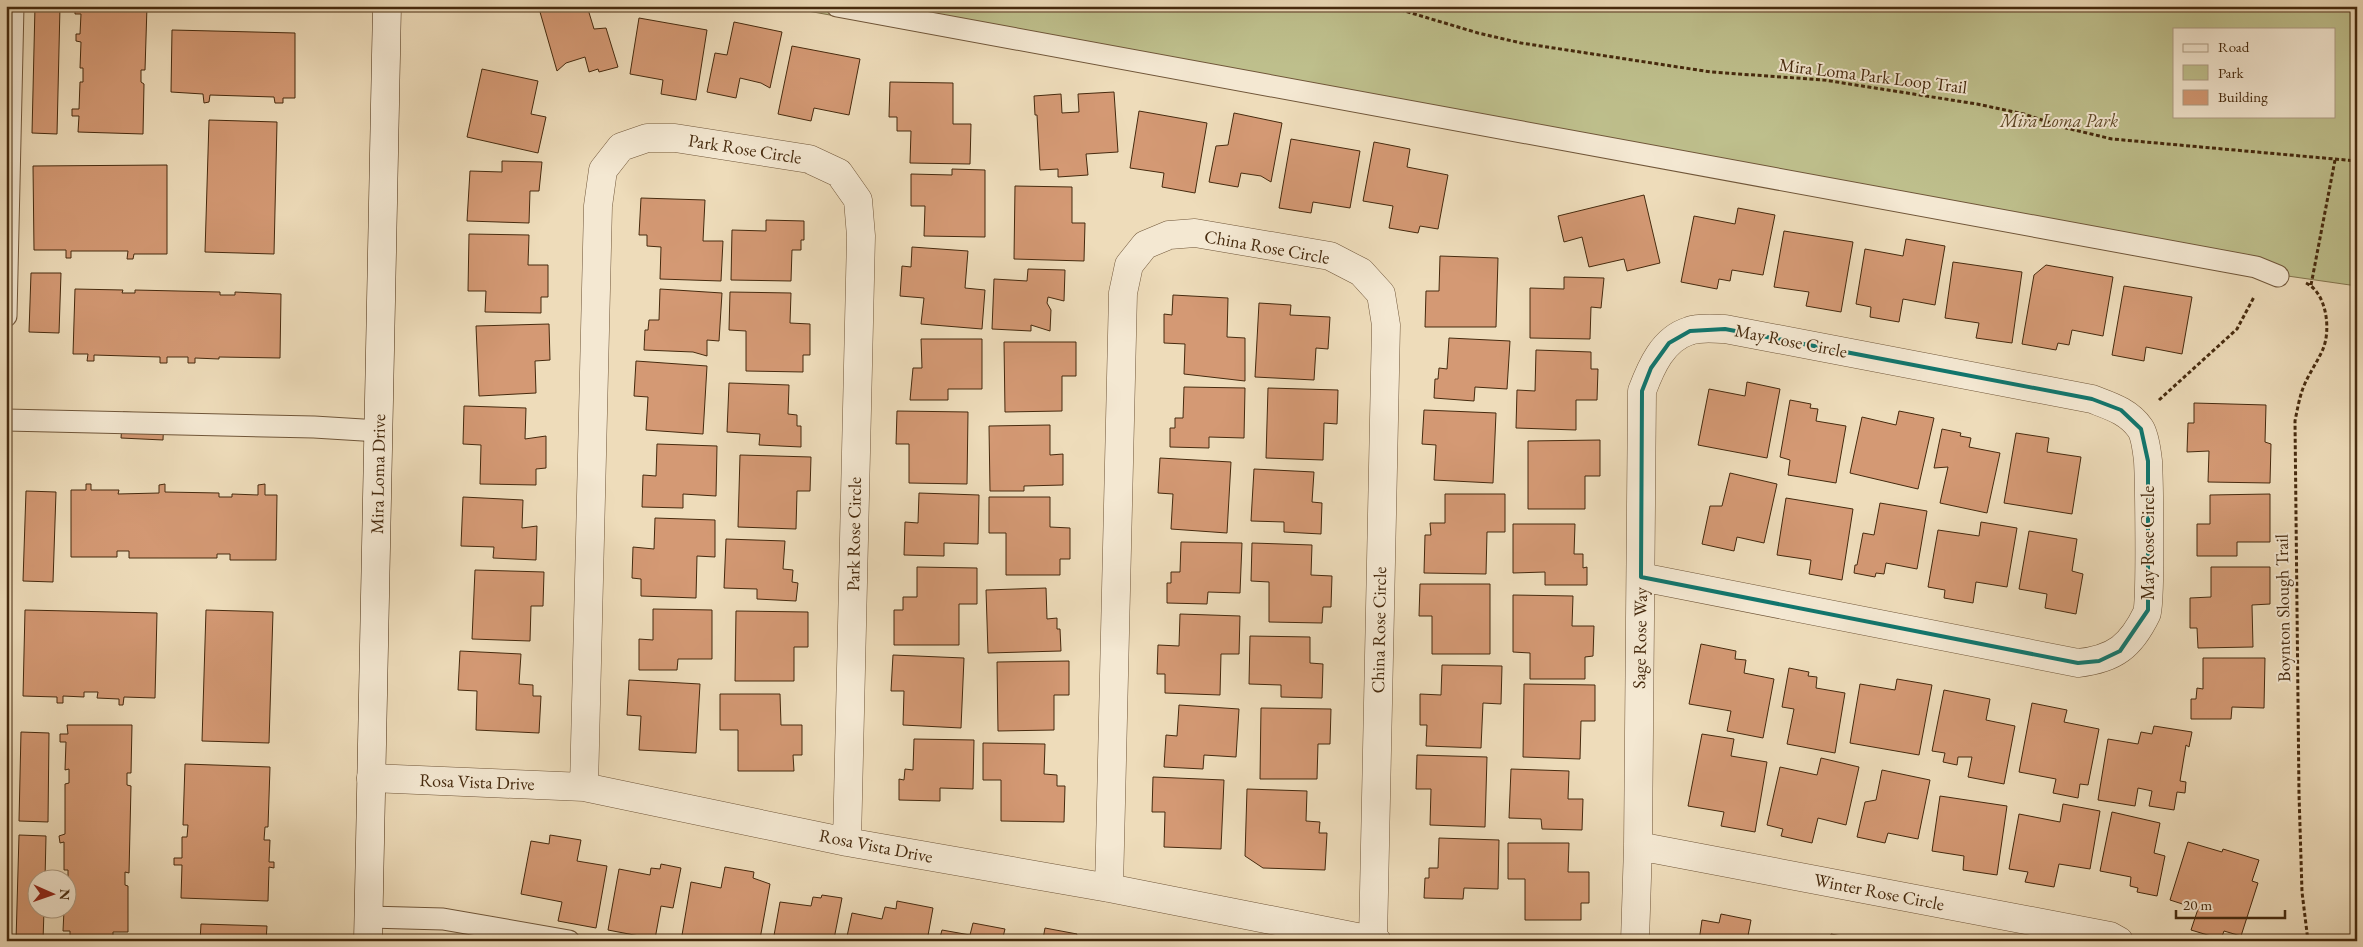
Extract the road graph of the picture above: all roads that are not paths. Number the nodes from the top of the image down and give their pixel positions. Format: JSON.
{"nodes":[{"id":1,"x":13,"y":6,"type":"edge"},
{"id":2,"x":386,"y":6,"type":"edge"},
{"id":3,"x":837,"y":6,"type":"edge"},
{"id":4,"x":2278,"y":276,"type":"road end"},
{"id":5,"x":6,"y":316,"type":"edge"},
{"id":6,"x":1668,"y":343,"type":"joint"},
{"id":7,"x":6,"y":420,"type":"edge"},
{"id":8,"x":379,"y":431,"type":"junction"},
{"id":9,"x":1641,"y":577,"type":"junction"},
{"id":10,"x":371,"y":778,"type":"junction"},
{"id":11,"x":584,"y":787,"type":"junction"},
{"id":12,"x":848,"y":842,"type":"junction"},
{"id":13,"x":1638,"y":846,"type":"junction"},
{"id":14,"x":1109,"y":888,"type":"junction"},
{"id":15,"x":369,"y":929,"type":"edge"},
{"id":16,"x":1375,"y":940,"type":"edge"},
{"id":17,"x":569,"y":941,"type":"edge"},
{"id":18,"x":1635,"y":941,"type":"edge"},
{"id":19,"x":2119,"y":941,"type":"edge"}],
"edges":[{"from":1,"to":5,"type":"lane"},
{"from":2,"to":8,"type":"street","name":"Mira Loma Drive"},
{"from":3,"to":4,"type":"lane"},
{"from":6,"to":9,"type":"street","name":"Sage Rose Way"},
{"from":6,"to":9,"type":"street","name":"May Rose Circle"},
{"from":7,"to":8,"type":"lane"},
{"from":8,"to":10,"type":"street","name":"Mira Loma Drive"},
{"from":9,"to":13,"type":"street","name":"Sage Rose Way"},
{"from":10,"to":11,"type":"street","name":"Rosa Vista Drive"},
{"from":10,"to":15,"type":"street","name":"Mira Loma Drive"},
{"from":11,"to":12,"type":"street","name":"Rosa Vista Drive"},
{"from":11,"to":12,"type":"street","name":"Park Rose Circle"},
{"from":12,"to":14,"type":"street","name":"Rosa Vista Drive"},
{"from":13,"to":18,"type":"street","name":"Sage Rose Way"},
{"from":13,"to":19,"type":"street","name":"Winter Rose Circle"},
{"from":14,"to":16,"type":"street","name":"Rosa Vista Drive"},
{"from":14,"to":16,"type":"street","name":"China Rose Circle"},
{"from":15,"to":17,"type":"lane"}]}
